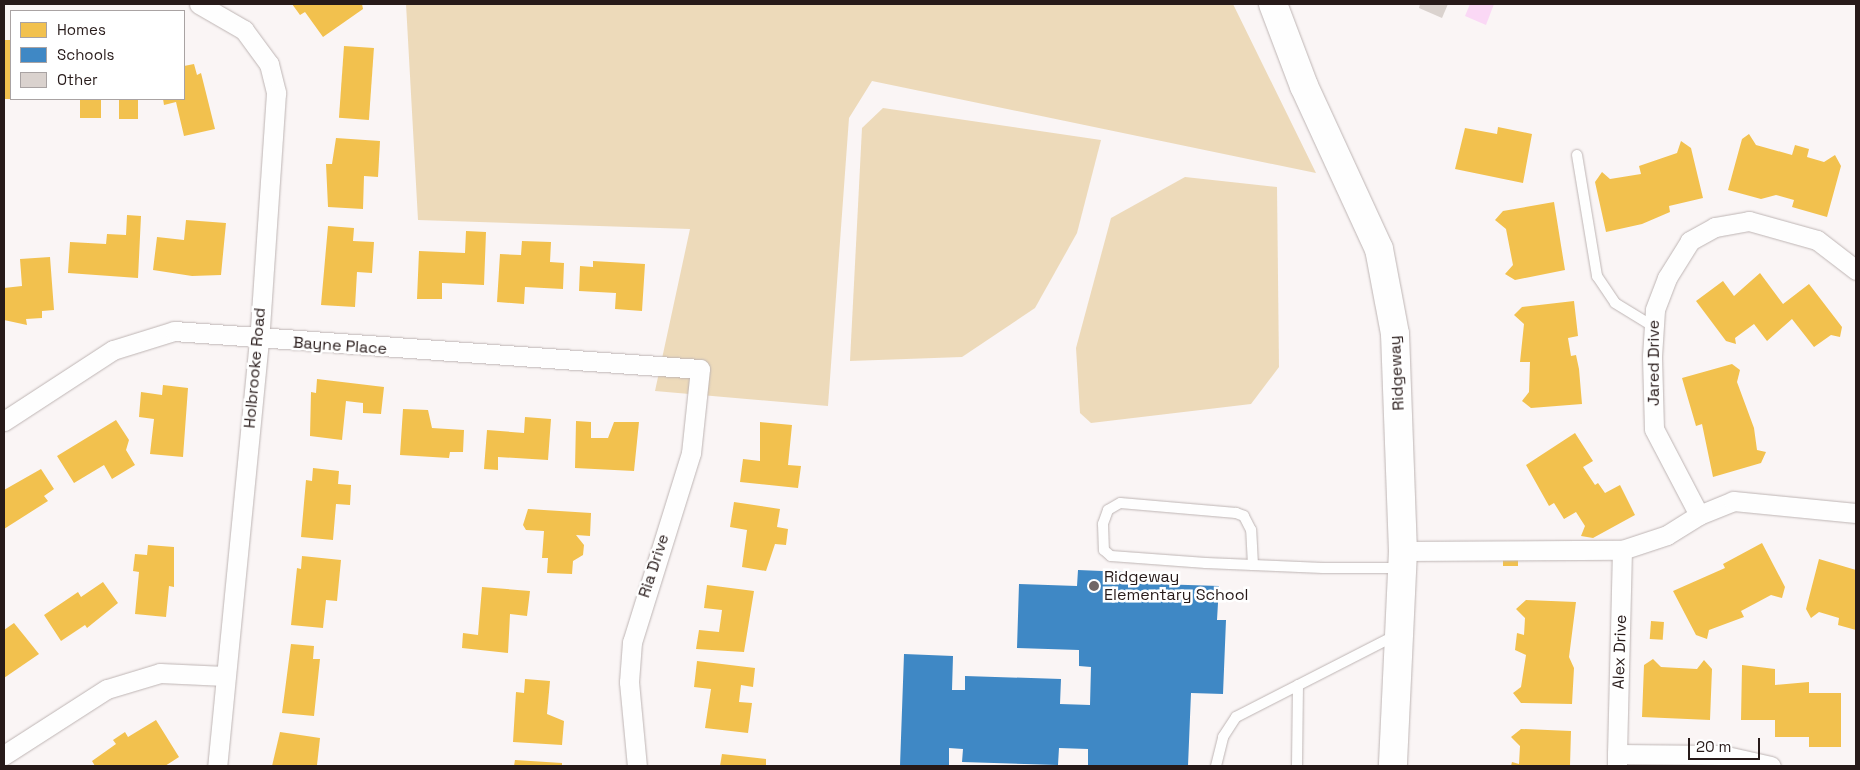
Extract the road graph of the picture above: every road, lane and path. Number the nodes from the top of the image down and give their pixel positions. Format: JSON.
{"nodes":[{"id":1,"x":199,"y":4,"type":"edge"},
{"id":2,"x":1273,"y":4,"type":"edge"},
{"id":3,"x":1577,"y":155,"type":"dead end"},
{"id":4,"x":1856,"y":270,"type":"edge"},
{"id":5,"x":1654,"y":327,"type":"junction"},
{"id":6,"x":259,"y":340,"type":"junction"},
{"id":7,"x":700,"y":369,"type":"joint"},
{"id":8,"x":4,"y":421,"type":"edge"},
{"id":9,"x":1856,"y":513,"type":"edge"},
{"id":10,"x":1699,"y":515,"type":"junction"},
{"id":11,"x":1622,"y":550,"type":"junction"},
{"id":12,"x":1403,"y":560,"type":"junction"},
{"id":13,"x":1253,"y":565,"type":"junction"},
{"id":14,"x":1401,"y":633,"type":"junction"},
{"id":15,"x":225,"y":676,"type":"junction"},
{"id":16,"x":1298,"y":685,"type":"junction"},
{"id":17,"x":4,"y":755,"type":"edge"},
{"id":18,"x":1617,"y":760,"type":"edge"},
{"id":19,"x":217,"y":766,"type":"edge"},
{"id":20,"x":638,"y":766,"type":"edge"},
{"id":21,"x":1216,"y":766,"type":"edge"},
{"id":22,"x":1297,"y":766,"type":"edge"},
{"id":23,"x":1393,"y":766,"type":"edge"},
{"id":24,"x":1771,"y":766,"type":"edge"}],
"edges":[{"from":1,"to":6,"type":"street","name":"Holbrooke Road"},
{"from":2,"to":12,"type":"street","name":"Ridgeway"},
{"from":3,"to":5,"type":"lane"},
{"from":4,"to":5,"type":"street","name":"Jared Drive"},
{"from":5,"to":10,"type":"street","name":"Jared Drive"},
{"from":6,"to":7,"type":"street","name":"Bayne Place"},
{"from":6,"to":8,"type":"street","name":"Bayne Place"},
{"from":6,"to":15,"type":"street","name":"Holbrooke Road"},
{"from":7,"to":20,"type":"street","name":"Ria Drive"},
{"from":9,"to":10,"type":"street"},
{"from":10,"to":11,"type":"street"},
{"from":11,"to":12,"type":"street"},
{"from":11,"to":18,"type":"street","name":"Alex Drive"},
{"from":12,"to":13,"type":"lane"},
{"from":12,"to":14,"type":"street","name":"Ridgeway"},
{"from":13,"to":13,"type":"lane"},
{"from":14,"to":16,"type":"lane"},
{"from":14,"to":23,"type":"street","name":"Ridgeway"},
{"from":15,"to":17,"type":"street"},
{"from":15,"to":19,"type":"street","name":"Holbrooke Road"},
{"from":16,"to":21,"type":"lane"},
{"from":16,"to":22,"type":"lane"},
{"from":18,"to":24,"type":"street","name":"Alex Drive"}]}
